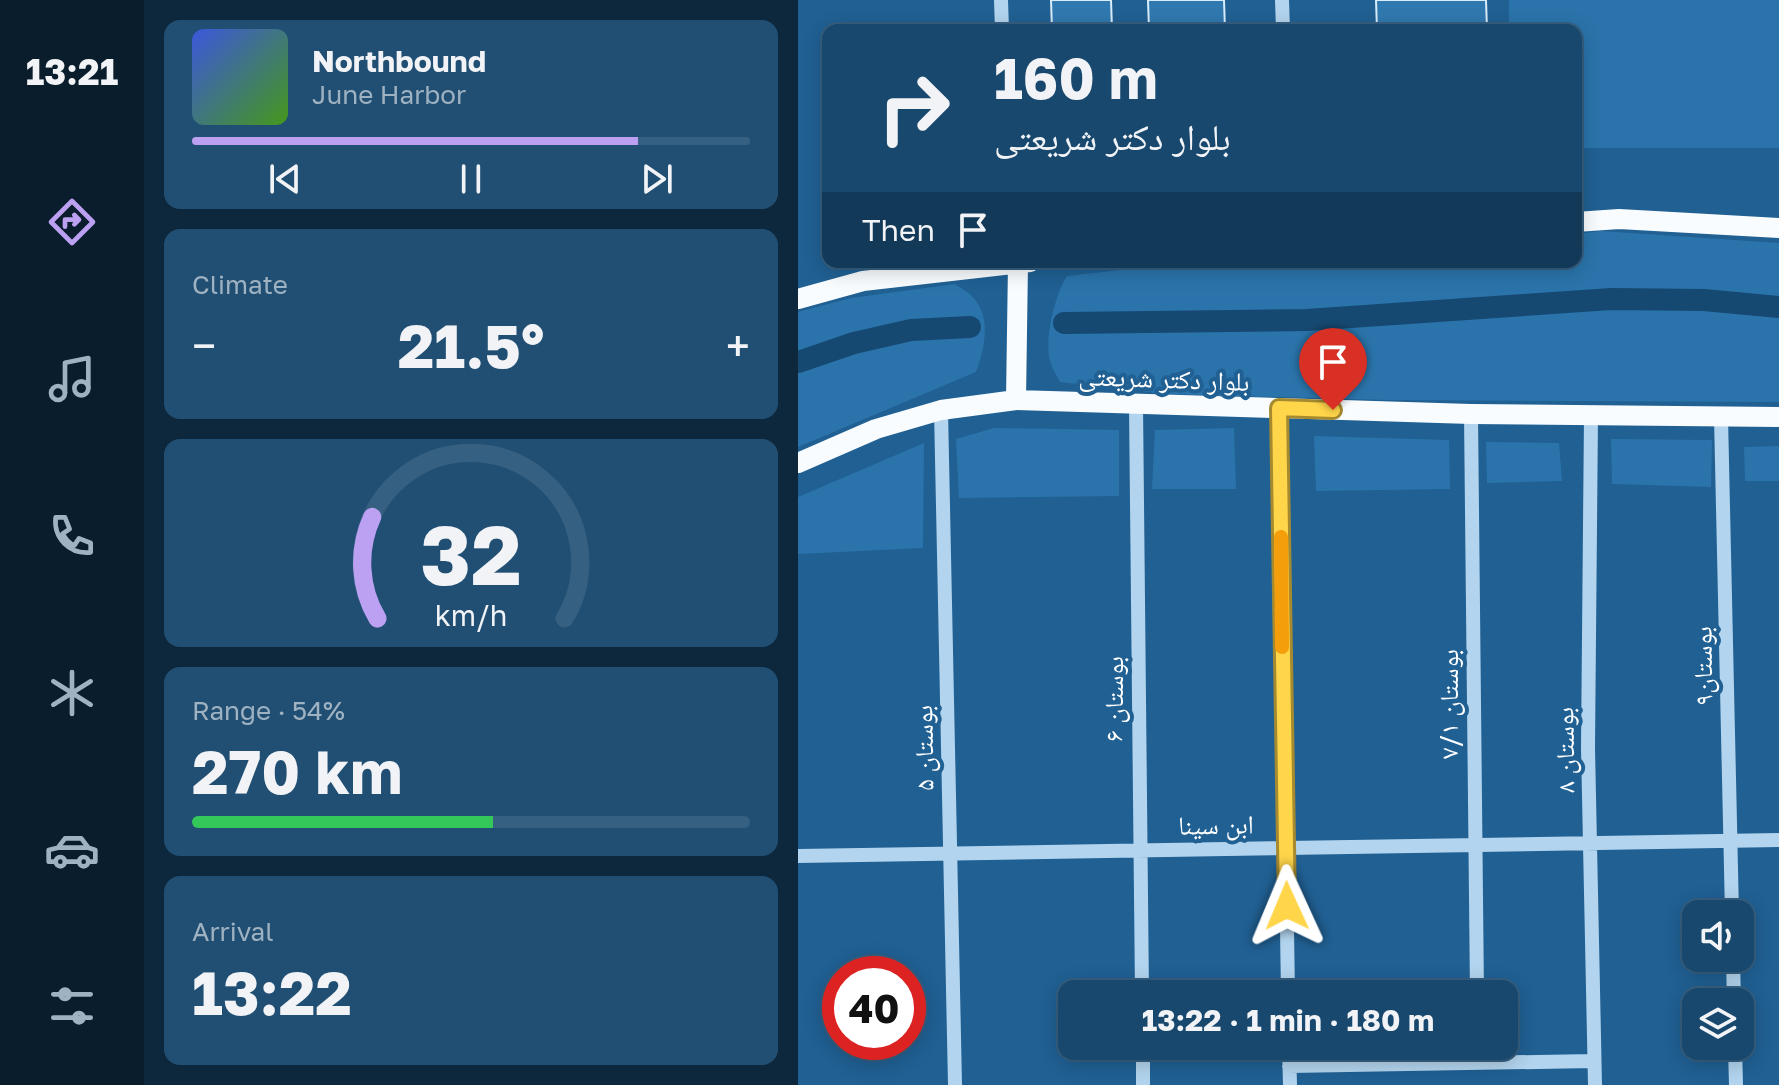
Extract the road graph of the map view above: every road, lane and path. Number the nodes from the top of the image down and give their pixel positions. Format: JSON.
{"nodes":[{"id":1,"x":1001,"y":0,"type":"edge"},
{"id":2,"x":1282,"y":0,"type":"edge"},
{"id":3,"x":1002,"y":24,"type":"edge"},
{"id":4,"x":1283,"y":24,"type":"edge"},
{"id":5,"x":1582,"y":222,"type":"edge"},
{"id":6,"x":1779,"y":228,"type":"edge"},
{"id":7,"x":975,"y":268,"type":"edge"},
{"id":8,"x":1018,"y":268,"type":"edge"},
{"id":9,"x":798,"y":299,"type":"edge"},
{"id":10,"x":1016,"y":400,"type":"junction"},
{"id":11,"x":1136,"y":404,"type":"junction"},
{"id":12,"x":1279,"y":408,"type":"junction"},
{"id":13,"x":941,"y":410,"type":"junction"},
{"id":14,"x":1471,"y":414,"type":"junction"},
{"id":15,"x":1591,"y":415,"type":"junction"},
{"id":16,"x":1721,"y":417,"type":"junction"},
{"id":17,"x":1779,"y":417,"type":"edge"},
{"id":18,"x":798,"y":463,"type":"edge"},
{"id":19,"x":1779,"y":840,"type":"edge"},
{"id":20,"x":1731,"y":841,"type":"junction"},
{"id":21,"x":1591,"y":843,"type":"junction"},
{"id":22,"x":1474,"y":845,"type":"junction"},
{"id":23,"x":1286,"y":848,"type":"junction"},
{"id":24,"x":1138,"y":850,"type":"junction"},
{"id":25,"x":950,"y":853,"type":"junction"},
{"id":26,"x":798,"y":856,"type":"edge"},
{"id":27,"x":1732,"y":900,"type":"edge"},
{"id":28,"x":1142,"y":980,"type":"edge"},
{"id":29,"x":1288,"y":980,"type":"edge"},
{"id":30,"x":1477,"y":980,"type":"edge"},
{"id":31,"x":1143,"y":1060,"type":"edge"},
{"id":32,"x":1289,"y":1060,"type":"edge"},
{"id":33,"x":1735,"y":1060,"type":"edge"},
{"id":34,"x":1594,"y":1061,"type":"junction"},
{"id":35,"x":1478,"y":1063,"type":"joint"},
{"id":36,"x":1289,"y":1066,"type":"junction"},
{"id":37,"x":955,"y":1085,"type":"edge"},
{"id":38,"x":1143,"y":1085,"type":"edge"},
{"id":39,"x":1290,"y":1085,"type":"edge"},
{"id":40,"x":1595,"y":1085,"type":"edge"},
{"id":41,"x":1736,"y":1085,"type":"edge"}],
"edges":[{"from":1,"to":3,"type":"street"},
{"from":2,"to":4,"type":"street"},
{"from":5,"to":6,"type":"main road"},
{"from":7,"to":9,"type":"main road"},
{"from":8,"to":10,"type":"main road"},
{"from":10,"to":11,"type":"main road","name":"بلوار دکتر شریعتی"},
{"from":10,"to":13,"type":"main road","name":"بلوار دکتر شریعتی"},
{"from":11,"to":12,"type":"main road","name":"بلوار دکتر شریعتی"},
{"from":11,"to":24,"type":"street","name":"بوستان ۶"},
{"from":12,"to":14,"type":"main road","name":"بلوار دکتر شریعتی"},
{"from":12,"to":23,"type":"street"},
{"from":13,"to":18,"type":"main road","name":"بلوار دکتر شریعتی"},
{"from":13,"to":25,"type":"street","name":"بوستان ۵"},
{"from":14,"to":15,"type":"main road","name":"بلوار دکتر شریعتی"},
{"from":14,"to":22,"type":"street","name":"بوستان ۷/۱"},
{"from":15,"to":16,"type":"main road","name":"بلوار دکتر شریعتی"},
{"from":15,"to":21,"type":"street","name":"بوستان ۸"},
{"from":16,"to":17,"type":"main road","name":"بلوار دکتر شریعتی"},
{"from":16,"to":20,"type":"street","name":"بوستان۹"},
{"from":19,"to":20,"type":"street","name":"ابن سینا"},
{"from":20,"to":21,"type":"street","name":"ابن سینا"},
{"from":20,"to":27,"type":"street","name":"بوستان۹"},
{"from":21,"to":22,"type":"street","name":"ابن سینا"},
{"from":21,"to":34,"type":"street","name":"بوستان ۸"},
{"from":22,"to":23,"type":"street","name":"ابن سینا"},
{"from":22,"to":30,"type":"street","name":"بوستان ۷/۱"},
{"from":23,"to":24,"type":"street","name":"ابن سینا"},
{"from":23,"to":29,"type":"street"},
{"from":24,"to":25,"type":"street","name":"ابن سینا"},
{"from":24,"to":28,"type":"street","name":"بوستان ۶"},
{"from":25,"to":26,"type":"street","name":"ابن سینا"},
{"from":25,"to":37,"type":"street","name":"بوستان ۵"},
{"from":31,"to":38,"type":"street"},
{"from":32,"to":36,"type":"street"},
{"from":33,"to":41,"type":"street"},
{"from":34,"to":35,"type":"street"},
{"from":34,"to":40,"type":"street","name":"بوستان ۸"},
{"from":35,"to":36,"type":"street"},
{"from":36,"to":39,"type":"street"}]}
